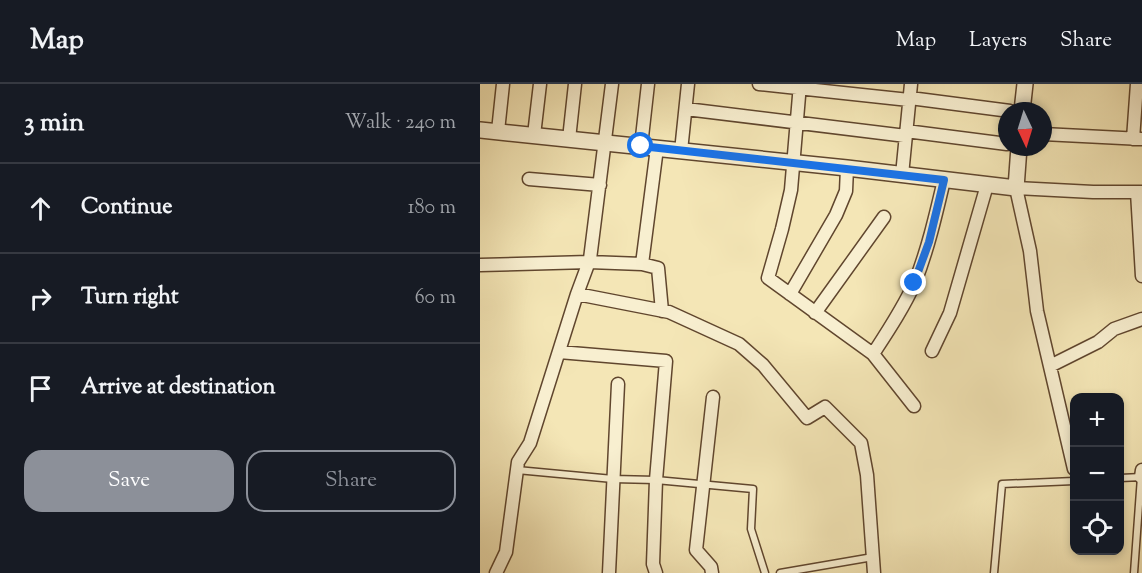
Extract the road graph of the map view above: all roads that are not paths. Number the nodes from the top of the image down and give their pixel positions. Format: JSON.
{"nodes":[{"id":1,"x":503,"y":84,"type":"edge"},
{"id":2,"x":540,"y":84,"type":"edge"},
{"id":3,"x":575,"y":84,"type":"edge"},
{"id":4,"x":612,"y":84,"type":"edge"},
{"id":5,"x":648,"y":84,"type":"edge"},
{"id":6,"x":688,"y":84,"type":"edge"},
{"id":7,"x":759,"y":84,"type":"edge"},
{"id":8,"x":911,"y":84,"type":"edge"},
{"id":9,"x":1025,"y":84,"type":"edge"},
{"id":10,"x":1137,"y":84,"type":"edge"},
{"id":11,"x":800,"y":87,"type":"edge"},
{"id":12,"x":909,"y":99,"type":"junction"},
{"id":13,"x":1023,"y":102,"type":"edge"},
{"id":14,"x":686,"y":109,"type":"junction"},
{"id":15,"x":998,"y":110,"type":"edge"},
{"id":16,"x":796,"y":122,"type":"junction"},
{"id":17,"x":480,"y":130,"type":"edge"},
{"id":18,"x":498,"y":131,"type":"junction"},
{"id":19,"x":906,"y":134,"type":"junction"},
{"id":20,"x":1052,"y":134,"type":"edge"},
{"id":21,"x":534,"y":135,"type":"junction"},
{"id":22,"x":569,"y":139,"type":"junction"},
{"id":23,"x":1138,"y":139,"type":"edge"},
{"id":24,"x":605,"y":142,"type":"junction"},
{"id":25,"x":998,"y":143,"type":"edge"},
{"id":26,"x":641,"y":146,"type":"junction"},
{"id":27,"x":657,"y":148,"type":"junction"},
{"id":28,"x":681,"y":151,"type":"junction"},
{"id":29,"x":1018,"y":156,"type":"edge"},
{"id":30,"x":792,"y":162,"type":"junction"},
{"id":31,"x":848,"y":168,"type":"junction"},
{"id":32,"x":902,"y":175,"type":"junction"},
{"id":33,"x":529,"y":179,"type":"dead end"},
{"id":34,"x":944,"y":180,"type":"junction"},
{"id":35,"x":600,"y":185,"type":"junction"},
{"id":36,"x":987,"y":185,"type":"junction"},
{"id":37,"x":1016,"y":188,"type":"junction"},
{"id":38,"x":1140,"y":192,"type":"edge"},
{"id":39,"x":884,"y":217,"type":"dead end"},
{"id":40,"x":589,"y":262,"type":"junction"},
{"id":41,"x":642,"y":264,"type":"junction"},
{"id":42,"x":480,"y":265,"type":"edge"},
{"id":43,"x":1142,"y":276,"type":"edge"},
{"id":44,"x":577,"y":294,"type":"junction"},
{"id":45,"x":790,"y":294,"type":"junction"},
{"id":46,"x":663,"y":311,"type":"junction"},
{"id":47,"x":815,"y":313,"type":"junction"},
{"id":48,"x":1142,"y":319,"type":"edge"},
{"id":49,"x":559,"y":351,"type":"junction"},
{"id":50,"x":932,"y":351,"type":"dead end"},
{"id":51,"x":873,"y":354,"type":"junction"},
{"id":52,"x":1050,"y":366,"type":"junction"},
{"id":53,"x":618,"y":384,"type":"dead end"},
{"id":54,"x":713,"y":397,"type":"dead end"},
{"id":55,"x":914,"y":406,"type":"dead end"},
{"id":56,"x":1070,"y":452,"type":"edge"},
{"id":57,"x":516,"y":470,"type":"junction"},
{"id":58,"x":1142,"y":475,"type":"edge"},
{"id":59,"x":1124,"y":477,"type":"edge"},
{"id":60,"x":614,"y":479,"type":"junction"},
{"id":61,"x":656,"y":480,"type":"junction"},
{"id":62,"x":1070,"y":481,"type":"edge"},
{"id":63,"x":703,"y":484,"type":"junction"},
{"id":64,"x":873,"y":557,"type":"junction"},
{"id":65,"x":496,"y":573,"type":"edge"},
{"id":66,"x":609,"y":573,"type":"edge"},
{"id":67,"x":656,"y":573,"type":"edge"},
{"id":68,"x":712,"y":573,"type":"edge"},
{"id":69,"x":765,"y":573,"type":"edge"},
{"id":70,"x":780,"y":573,"type":"edge"},
{"id":71,"x":874,"y":573,"type":"edge"},
{"id":72,"x":994,"y":573,"type":"edge"},
{"id":73,"x":1134,"y":573,"type":"edge"}],
"edges":[{"from":1,"to":18,"type":"street"},
{"from":2,"to":21,"type":"street"},
{"from":3,"to":22,"type":"street"},
{"from":4,"to":24,"type":"street"},
{"from":5,"to":26,"type":"street"},
{"from":6,"to":14,"type":"street"},
{"from":7,"to":11,"type":"street"},
{"from":8,"to":12,"type":"street"},
{"from":9,"to":13,"type":"street"},
{"from":10,"to":23,"type":"street"},
{"from":11,"to":12,"type":"street"},
{"from":11,"to":16,"type":"street"},
{"from":12,"to":15,"type":"street"},
{"from":12,"to":19,"type":"street"},
{"from":14,"to":16,"type":"street"},
{"from":14,"to":28,"type":"street"},
{"from":16,"to":19,"type":"street"},
{"from":16,"to":30,"type":"street"},
{"from":17,"to":18,"type":"street"},
{"from":18,"to":21,"type":"street"},
{"from":19,"to":25,"type":"street"},
{"from":19,"to":32,"type":"street"},
{"from":20,"to":23,"type":"street"},
{"from":21,"to":22,"type":"street"},
{"from":22,"to":24,"type":"street"},
{"from":24,"to":26,"type":"street"},
{"from":24,"to":35,"type":"street"},
{"from":26,"to":27,"type":"street"},
{"from":27,"to":28,"type":"street"},
{"from":27,"to":41,"type":"street"},
{"from":28,"to":30,"type":"street"},
{"from":29,"to":37,"type":"street"},
{"from":30,"to":31,"type":"street"},
{"from":30,"to":45,"type":"street"},
{"from":31,"to":32,"type":"street"},
{"from":31,"to":45,"type":"street"},
{"from":32,"to":34,"type":"street"},
{"from":33,"to":35,"type":"street"},
{"from":34,"to":36,"type":"street"},
{"from":34,"to":51,"type":"street"},
{"from":35,"to":40,"type":"street"},
{"from":36,"to":37,"type":"street"},
{"from":36,"to":50,"type":"street"},
{"from":37,"to":38,"type":"street"},
{"from":37,"to":52,"type":"street"},
{"from":38,"to":43,"type":"street"},
{"from":39,"to":47,"type":"street"},
{"from":40,"to":41,"type":"street"},
{"from":40,"to":42,"type":"street"},
{"from":40,"to":44,"type":"street"},
{"from":41,"to":46,"type":"street"},
{"from":44,"to":46,"type":"street"},
{"from":44,"to":49,"type":"street"},
{"from":45,"to":47,"type":"street"},
{"from":46,"to":64,"type":"street"},
{"from":47,"to":51,"type":"street"},
{"from":48,"to":52,"type":"street"},
{"from":49,"to":57,"type":"street"},
{"from":49,"to":61,"type":"street"},
{"from":51,"to":55,"type":"street"},
{"from":52,"to":56,"type":"street"},
{"from":53,"to":60,"type":"street"},
{"from":54,"to":63,"type":"street"},
{"from":57,"to":60,"type":"lane"},
{"from":57,"to":65,"type":"street"},
{"from":58,"to":59,"type":"lane"},
{"from":58,"to":73,"type":"lane"},
{"from":60,"to":61,"type":"lane"},
{"from":60,"to":66,"type":"street"},
{"from":61,"to":63,"type":"lane"},
{"from":61,"to":67,"type":"street"},
{"from":62,"to":72,"type":"lane"},
{"from":63,"to":68,"type":"street"},
{"from":63,"to":69,"type":"lane"},
{"from":64,"to":70,"type":"lane"},
{"from":64,"to":71,"type":"street"}]}
